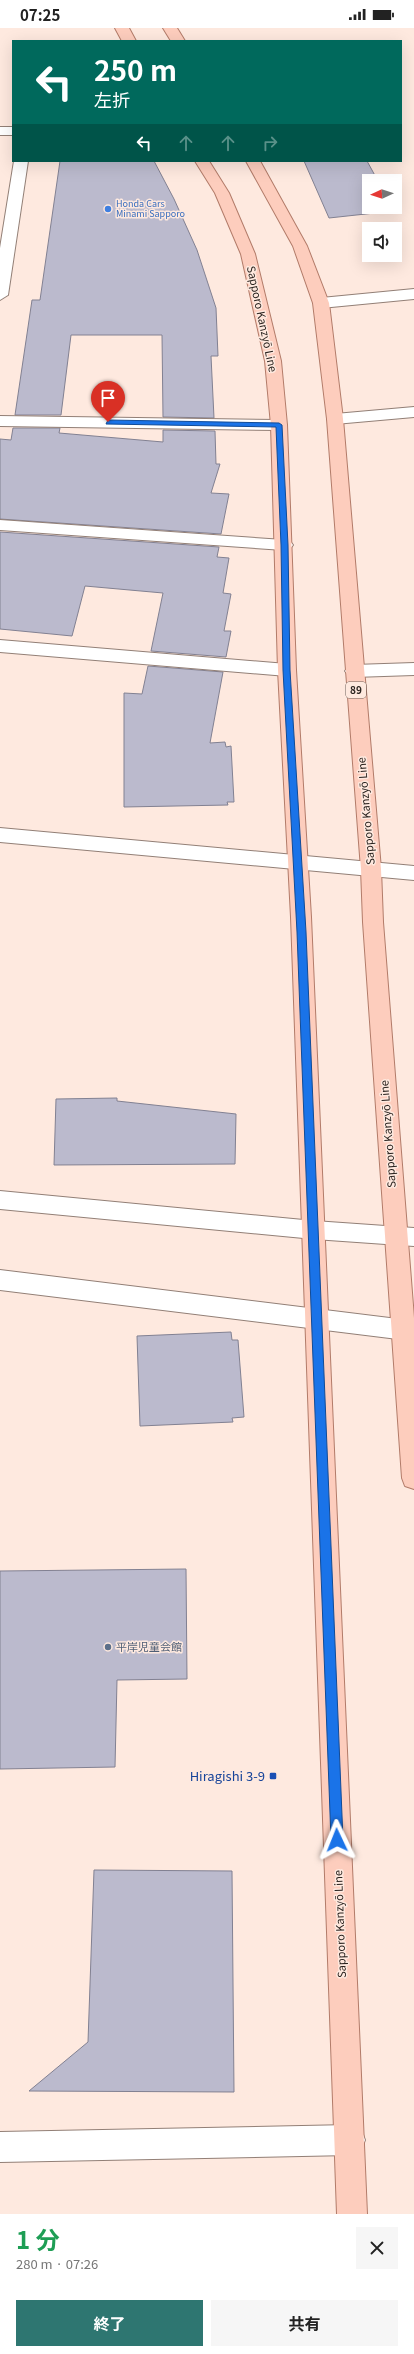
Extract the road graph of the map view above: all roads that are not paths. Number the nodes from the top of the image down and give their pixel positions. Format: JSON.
{"nodes":[{"id":1,"x":122,"y":28,"type":"edge"},
{"id":2,"x":170,"y":28,"type":"edge"},
{"id":3,"x":128,"y":40,"type":"edge"},
{"id":4,"x":177,"y":40,"type":"edge"},
{"id":5,"x":0,"y":131,"type":"edge"},
{"id":6,"x":12,"y":131,"type":"edge"},
{"id":7,"x":21,"y":162,"type":"edge"},
{"id":8,"x":203,"y":162,"type":"edge"},
{"id":9,"x":254,"y":162,"type":"edge"},
{"id":10,"x":414,"y":294,"type":"edge"},
{"id":11,"x":0,"y":295,"type":"edge"},
{"id":12,"x":321,"y":303,"type":"junction"},
{"id":13,"x":414,"y":412,"type":"edge"},
{"id":14,"x":335,"y":419,"type":"junction"},
{"id":15,"x":0,"y":421,"type":"edge"},
{"id":16,"x":279,"y":425,"type":"junction"},
{"id":17,"x":0,"y":525,"type":"edge"},
{"id":18,"x":284,"y":545,"type":"junction"},
{"id":19,"x":0,"y":646,"type":"edge"},
{"id":20,"x":414,"y":669,"type":"edge"},
{"id":21,"x":287,"y":670,"type":"junction"},
{"id":22,"x":354,"y":671,"type":"junction"},
{"id":23,"x":0,"y":835,"type":"edge"},
{"id":24,"x":297,"y":862,"type":"junction"},
{"id":25,"x":371,"y":869,"type":"junction"},
{"id":26,"x":414,"y":873,"type":"edge"},
{"id":27,"x":0,"y":1200,"type":"edge"},
{"id":28,"x":314,"y":1230,"type":"junction"},
{"id":29,"x":405,"y":1236,"type":"edge"},
{"id":30,"x":0,"y":1280,"type":"edge"},
{"id":31,"x":315,"y":1318,"type":"junction"},
{"id":32,"x":408,"y":1330,"type":"edge"},
{"id":33,"x":414,"y":1478,"type":"edge"},
{"id":34,"x":350,"y":2140,"type":"junction"},
{"id":35,"x":0,"y":2147,"type":"edge"},
{"id":36,"x":352,"y":2214,"type":"edge"}],
"edges":[{"from":1,"to":3,"type":"main road"},
{"from":2,"to":4,"type":"main road"},
{"from":5,"to":6,"type":"street"},
{"from":7,"to":11,"type":"street"},
{"from":8,"to":16,"type":"main road","name":"Sapporo Kanzyō Line"},
{"from":9,"to":12,"type":"main road","name":"Sapporo Kanzyō Line","number":"89"},
{"from":10,"to":12,"type":"street"},
{"from":12,"to":14,"type":"main road","name":"Sapporo Kanzyō Line","number":"89"},
{"from":13,"to":14,"type":"street"},
{"from":14,"to":22,"type":"main road","name":"Sapporo Kanzyō Line","number":"89"},
{"from":15,"to":16,"type":"street"},
{"from":16,"to":18,"type":"main road","name":"Sapporo Kanzyō Line"},
{"from":17,"to":18,"type":"street"},
{"from":18,"to":21,"type":"main road","name":"Sapporo Kanzyō Line"},
{"from":19,"to":21,"type":"street"},
{"from":20,"to":22,"type":"street"},
{"from":21,"to":24,"type":"main road","name":"Sapporo Kanzyō Line"},
{"from":22,"to":25,"type":"main road","name":"Sapporo Kanzyō Line","number":"89"},
{"from":23,"to":24,"type":"street"},
{"from":24,"to":25,"type":"street"},
{"from":24,"to":28,"type":"main road","name":"Sapporo Kanzyō Line"},
{"from":25,"to":26,"type":"street"},
{"from":25,"to":29,"type":"main road","name":"Sapporo Kanzyō Line","number":"89"},
{"from":27,"to":28,"type":"street"},
{"from":28,"to":29,"type":"street"},
{"from":28,"to":31,"type":"main road","name":"Sapporo Kanzyō Line"},
{"from":29,"to":32,"type":"main road","name":"Sapporo Kanzyō Line","number":"89"},
{"from":30,"to":31,"type":"street"},
{"from":31,"to":32,"type":"street"},
{"from":31,"to":34,"type":"main road","name":"Sapporo Kanzyō Line"},
{"from":32,"to":33,"type":"main road","name":"Sapporo Kanzyō Line","number":"89"},
{"from":34,"to":35,"type":"street"},
{"from":34,"to":36,"type":"main road","name":"Sapporo Kanzyō Line"}]}
